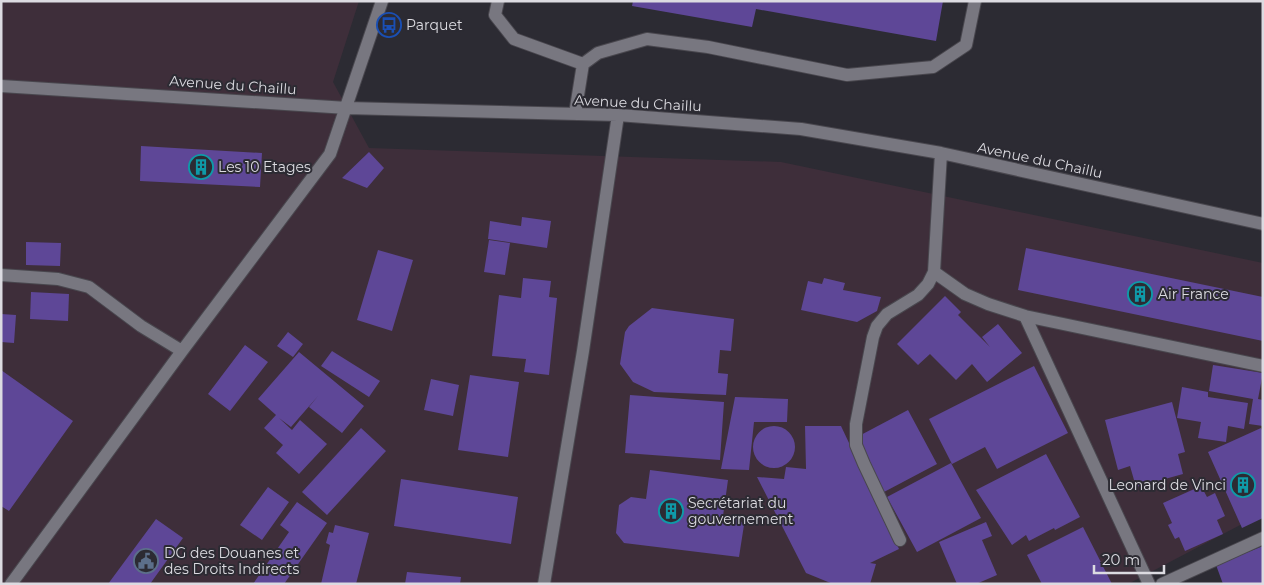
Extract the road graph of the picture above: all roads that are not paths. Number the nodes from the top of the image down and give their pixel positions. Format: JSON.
{"nodes":[{"id":1,"x":382,"y":1,"type":"edge"},
{"id":2,"x":498,"y":1,"type":"edge"},
{"id":3,"x":975,"y":1,"type":"edge"},
{"id":4,"x":583,"y":64,"type":"junction"},
{"id":5,"x":1,"y":86,"type":"edge"},
{"id":6,"x":346,"y":108,"type":"junction"},
{"id":7,"x":575,"y":114,"type":"junction"},
{"id":8,"x":618,"y":115,"type":"junction"},
{"id":9,"x":941,"y":153,"type":"junction"},
{"id":10,"x":1263,"y":224,"type":"edge"},
{"id":11,"x":934,"y":272,"type":"junction"},
{"id":12,"x":1,"y":274,"type":"edge"},
{"id":13,"x":1025,"y":316,"type":"junction"},
{"id":14,"x":182,"y":351,"type":"junction"},
{"id":15,"x":1263,"y":366,"type":"edge"},
{"id":16,"x":1263,"y":538,"type":"edge"},
{"id":17,"x":900,"y":540,"type":"dead end"},
{"id":18,"x":11,"y":584,"type":"edge"},
{"id":19,"x":544,"y":584,"type":"edge"},
{"id":20,"x":1149,"y":584,"type":"edge"},
{"id":21,"x":1162,"y":584,"type":"edge"}],
"edges":[{"from":1,"to":6,"type":"street"},
{"from":2,"to":4,"type":"street"},
{"from":3,"to":4,"type":"street"},
{"from":4,"to":7,"type":"street"},
{"from":5,"to":6,"type":"street","name":"Avenue du Chaillu"},
{"from":6,"to":7,"type":"street","name":"Avenue du Chaillu"},
{"from":6,"to":14,"type":"street"},
{"from":7,"to":8,"type":"street","name":"Avenue du Chaillu"},
{"from":8,"to":9,"type":"street","name":"Avenue du Chaillu"},
{"from":8,"to":19,"type":"street"},
{"from":9,"to":10,"type":"street","name":"Avenue du Chaillu"},
{"from":9,"to":11,"type":"street"},
{"from":11,"to":13,"type":"street"},
{"from":11,"to":17,"type":"street"},
{"from":12,"to":14,"type":"street"},
{"from":13,"to":15,"type":"street"},
{"from":13,"to":20,"type":"street"},
{"from":14,"to":18,"type":"street"},
{"from":16,"to":21,"type":"street"}]}
